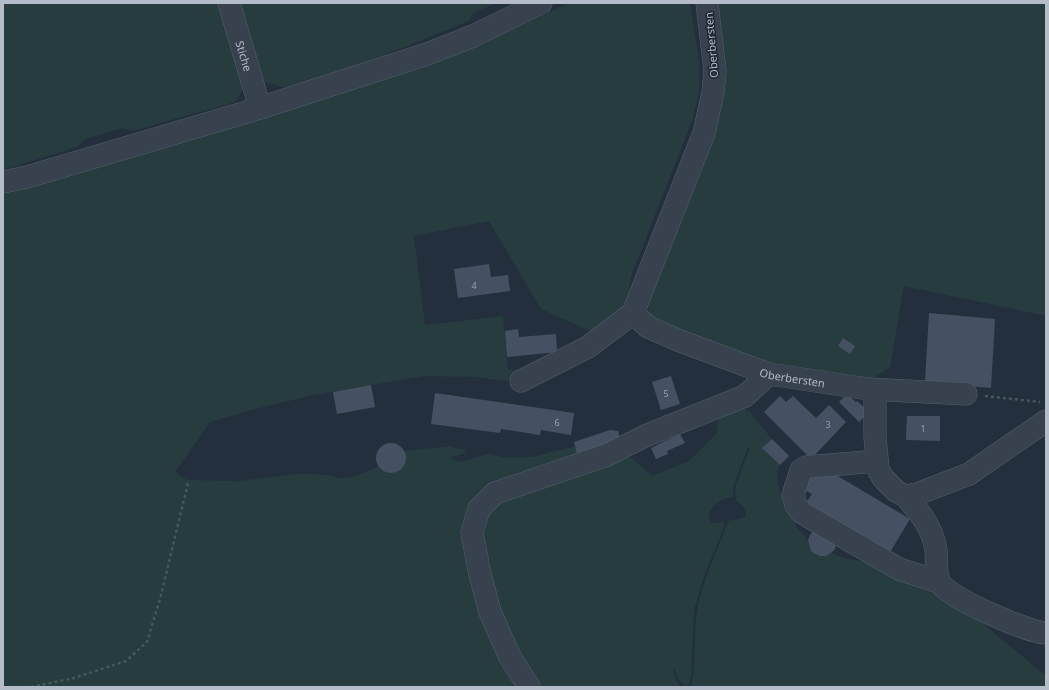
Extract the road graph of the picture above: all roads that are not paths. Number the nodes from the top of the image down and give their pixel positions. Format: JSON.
{"nodes":[{"id":1,"x":229,"y":3,"type":"edge"},
{"id":2,"x":541,"y":3,"type":"edge"},
{"id":3,"x":707,"y":3,"type":"edge"},
{"id":4,"x":260,"y":108,"type":"junction"},
{"id":5,"x":3,"y":182,"type":"edge"},
{"id":6,"x":633,"y":313,"type":"junction"},
{"id":7,"x":769,"y":374,"type":"junction"},
{"id":8,"x":521,"y":381,"type":"dead end"},
{"id":9,"x":875,"y":390,"type":"junction"},
{"id":10,"x":966,"y":394,"type":"road end"},
{"id":11,"x":1046,"y":421,"type":"edge"},
{"id":12,"x":877,"y":461,"type":"junction"},
{"id":13,"x":905,"y":496,"type":"junction"},
{"id":14,"x":940,"y":582,"type":"junction"},
{"id":15,"x":1046,"y":633,"type":"edge"},
{"id":16,"x":529,"y":687,"type":"edge"}],
"edges":[{"from":1,"to":4,"type":"street","name":"Stiche"},
{"from":2,"to":4,"type":"street"},
{"from":3,"to":6,"type":"street","name":"Oberbersten"},
{"from":4,"to":5,"type":"street"},
{"from":6,"to":7,"type":"street","name":"Oberbersten"},
{"from":6,"to":8,"type":"street"},
{"from":7,"to":9,"type":"street","name":"Oberbersten"},
{"from":7,"to":16,"type":"street"},
{"from":9,"to":10,"type":"street","name":"Oberbersten"},
{"from":9,"to":12,"type":"street"},
{"from":11,"to":13,"type":"street"},
{"from":12,"to":13,"type":"street"},
{"from":12,"to":14,"type":"street"},
{"from":13,"to":14,"type":"street"},
{"from":14,"to":15,"type":"street"}]}
